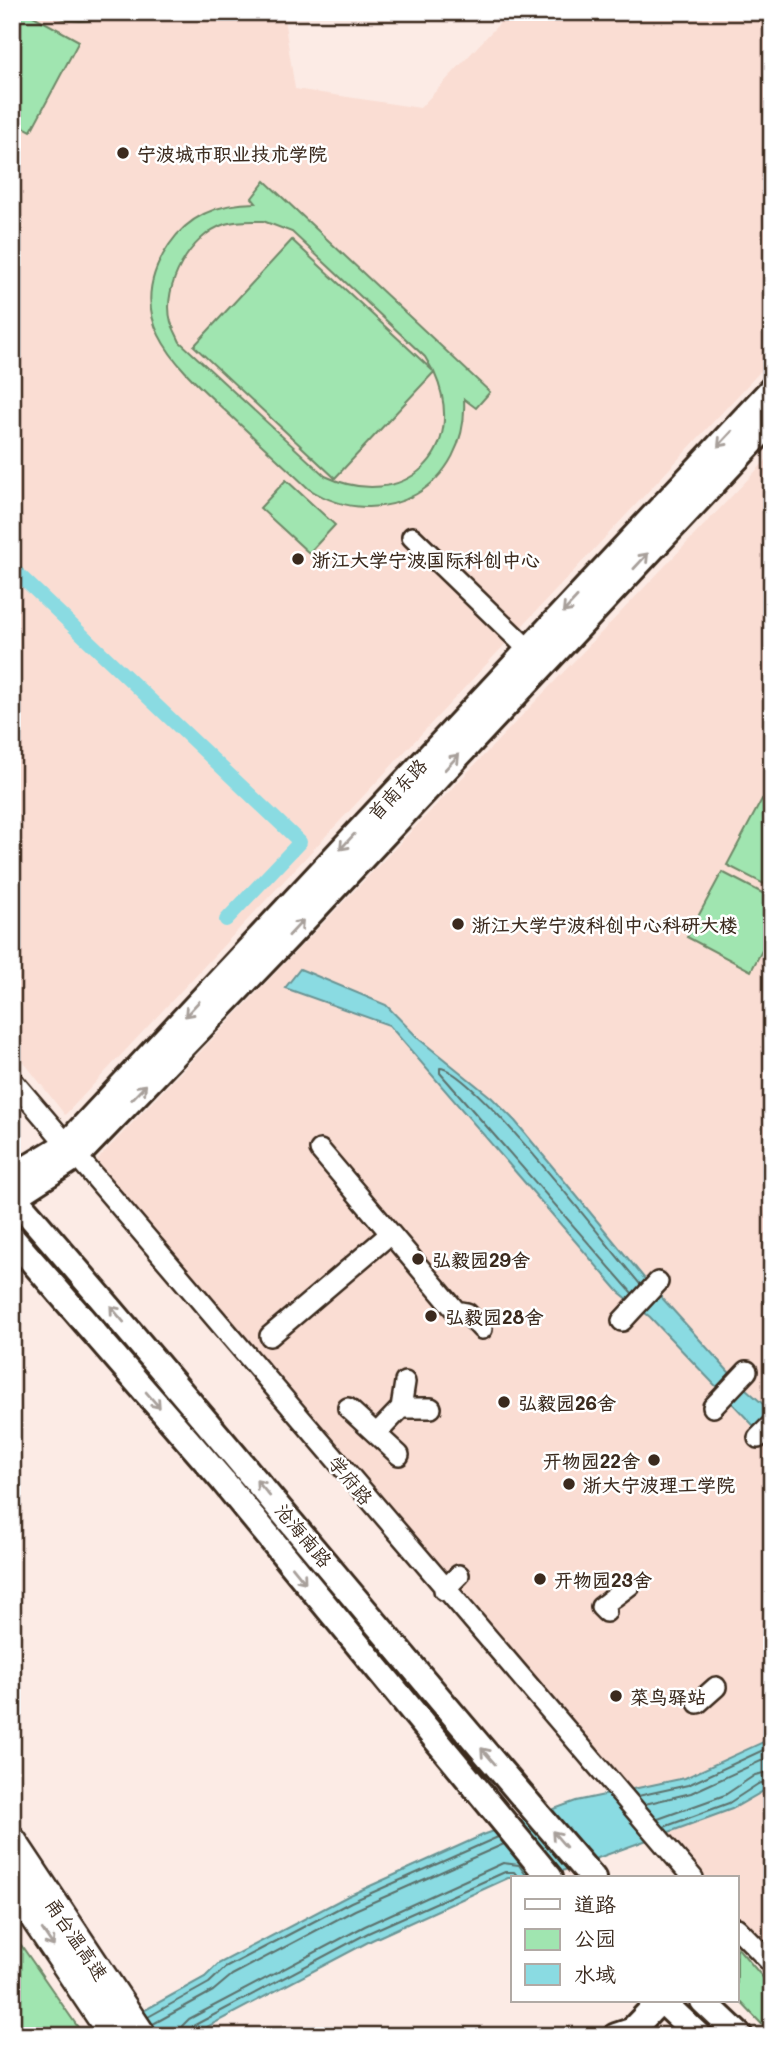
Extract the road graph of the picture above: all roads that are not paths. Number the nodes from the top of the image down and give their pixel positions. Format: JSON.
{"nodes":[{"id":1,"x":772,"y":389,"type":"edge"},
{"id":2,"x":772,"y":421,"type":"edge"},
{"id":3,"x":412,"y":537,"type":"dead end"},
{"id":4,"x":528,"y":649,"type":"junction"},
{"id":5,"x":12,"y":1080,"type":"edge"},
{"id":6,"x":72,"y":1150,"type":"junction"},
{"id":7,"x":320,"y":1150,"type":"dead end"},
{"id":8,"x":13,"y":1192,"type":"edge"},
{"id":9,"x":390,"y":1234,"type":"junction"},
{"id":10,"x":12,"y":1238,"type":"edge"},
{"id":11,"x":658,"y":1282,"type":"dead end"},
{"id":12,"x":626,"y":1316,"type":"dead end"},
{"id":13,"x":482,"y":1329,"type":"dead end"},
{"id":14,"x":270,"y":1336,"type":"dead end"},
{"id":15,"x":747,"y":1371,"type":"dead end"},
{"id":16,"x":405,"y":1382,"type":"dead end"},
{"id":17,"x":716,"y":1403,"type":"dead end"},
{"id":18,"x":348,"y":1408,"type":"dead end"},
{"id":19,"x":401,"y":1408,"type":"junction"},
{"id":20,"x":431,"y":1408,"type":"dead end"},
{"id":21,"x":772,"y":1424,"type":"edge"},
{"id":22,"x":377,"y":1433,"type":"junction"},
{"id":23,"x":758,"y":1438,"type":"dead end"},
{"id":24,"x":399,"y":1455,"type":"dead end"},
{"id":25,"x":459,"y":1575,"type":"dead end"},
{"id":26,"x":630,"y":1585,"type":"dead end"},
{"id":27,"x":444,"y":1590,"type":"junction"},
{"id":28,"x":606,"y":1612,"type":"dead end"},
{"id":29,"x":716,"y":1687,"type":"dead end"},
{"id":30,"x":698,"y":1703,"type":"dead end"},
{"id":31,"x":12,"y":1841,"type":"edge"},
{"id":32,"x":589,"y":1875,"type":"edge"},
{"id":33,"x":548,"y":1876,"type":"edge"},
{"id":34,"x":690,"y":1876,"type":"edge"},
{"id":35,"x":12,"y":1884,"type":"edge"},
{"id":36,"x":738,"y":1929,"type":"edge"},
{"id":37,"x":772,"y":1964,"type":"edge"},
{"id":38,"x":94,"y":1987,"type":"junction"},
{"id":39,"x":660,"y":2002,"type":"edge"},
{"id":40,"x":662,"y":2002,"type":"edge"},
{"id":41,"x":704,"y":2002,"type":"edge"},
{"id":42,"x":114,"y":2036,"type":"edge"},
{"id":43,"x":142,"y":2036,"type":"edge"},
{"id":44,"x":616,"y":2036,"type":"edge"},
{"id":45,"x":699,"y":2036,"type":"edge"},
{"id":46,"x":740,"y":2036,"type":"edge"}],
"edges":[{"from":1,"to":4,"type":"main road","name":"首南东路","one_way":true},
{"from":6,"to":2,"type":"main road","name":"首南东路","one_way":true},
{"from":3,"to":4,"type":"street"},
{"from":4,"to":6,"type":"main road","name":"首南东路","one_way":true},
{"from":5,"to":6,"type":"street","name":"学府路"},
{"from":6,"to":8,"type":"main road","name":"首南东路"},
{"from":6,"to":27,"type":"street","name":"学府路"},
{"from":7,"to":9,"type":"street"},
{"from":32,"to":8,"type":"main road","name":"沧海南路","one_way":true},
{"from":9,"to":13,"type":"street"},
{"from":9,"to":14,"type":"street"},
{"from":10,"to":33,"type":"main road","name":"沧海南路","one_way":true},
{"from":11,"to":12,"type":"street"},
{"from":15,"to":17,"type":"street"},
{"from":16,"to":19,"type":"street"},
{"from":18,"to":22,"type":"street"},
{"from":19,"to":20,"type":"street"},
{"from":19,"to":22,"type":"street"},
{"from":21,"to":23,"type":"street"},
{"from":22,"to":24,"type":"street"},
{"from":25,"to":27,"type":"street"},
{"from":26,"to":28,"type":"street"},
{"from":27,"to":34,"type":"street","name":"学府路"},
{"from":29,"to":30,"type":"street"},
{"from":31,"to":38,"type":"highway","name":"甬台温高速"},
{"from":35,"to":38,"type":"highway","name":"甬台温高速","one_way":true},
{"from":36,"to":37,"type":"street"},
{"from":38,"to":42,"type":"highway","name":"甬台温高速"},
{"from":38,"to":43,"type":"highway","name":"甬台温高速"},
{"from":39,"to":44,"type":"main road"},
{"from":40,"to":45,"type":"main road"},
{"from":41,"to":46,"type":"main road"}]}
